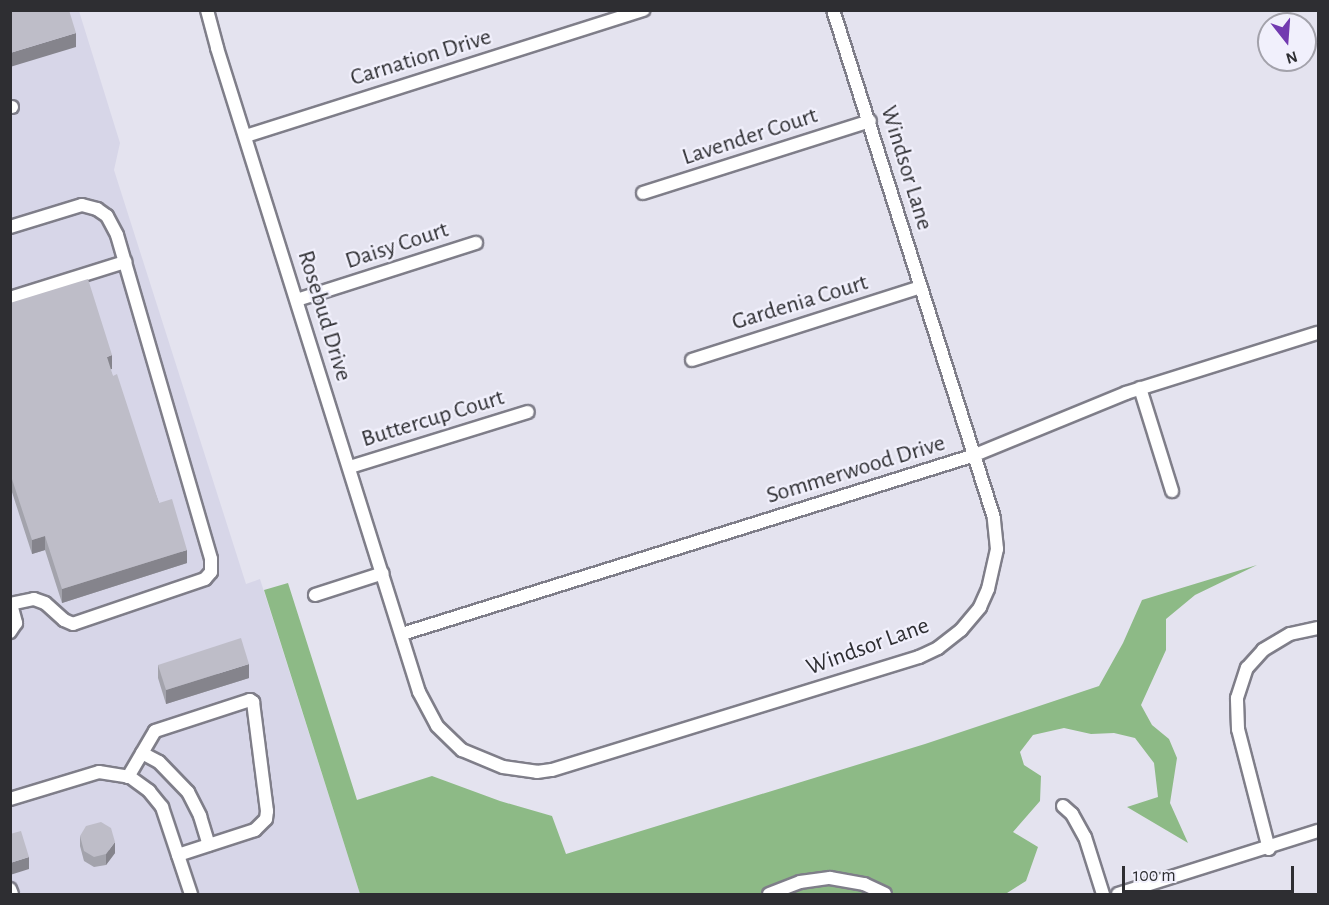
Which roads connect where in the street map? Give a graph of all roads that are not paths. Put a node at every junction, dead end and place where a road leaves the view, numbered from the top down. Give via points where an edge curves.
1 (207, 10) edge
2 (644, 10) edge
3 (833, 10) edge
4 (870, 121) junction
5 (246, 136) junction
6 (643, 193) dead end
7 (10, 226) edge
8 (476, 243) dead end
9 (125, 262) junction
10 (921, 287) junction
11 (10, 298) edge
12 (297, 300) junction
13 (1318, 333) edge
14 (692, 360) dead end
15 (1140, 388) junction
16 (528, 412) dead end
17 (975, 455) junction
18 (350, 466) junction
19 (1172, 491) dead end
20 (383, 573) junction
21 (315, 595) dead end
22 (10, 604) edge
23 (1318, 628) edge
24 (10, 632) edge
25 (402, 634) junction
26 (142, 753) junction
27 (128, 777) junction
28 (10, 799) edge
29 (1063, 806) dead end
30 (1318, 831) edge
31 (209, 845) junction
32 (1269, 849) junction
33 (178, 855) junction
34 (10, 889) edge
35 (12, 894) edge
36 (191, 894) edge
37 (769, 894) edge
38 (885, 894) edge
39 (1103, 894) edge
40 (1118, 894) edge

1 - 5 street, Rosebud Drive
2 - 5 street, Carnation Drive
3 - 4 street, Windsor Lane
4 - 6 street, Lavender Court
4 - 10 street, Windsor Lane
5 - 12 street, Rosebud Drive
7 - 9 street via 82,205 97,209 107,216
8 - 12 street, Daisy Court
9 - 11 street
9 - 22 street via 211,559 211,572 206,579 189,586 73,624 34,599
10 - 14 street, Gardenia Court
10 - 17 street, Windsor Lane
12 - 18 street, Rosebud Drive
13 - 15 street, Sommerwood Drive
15 - 17 street, Sommerwood Drive
15 - 19 street
16 - 18 street, Buttercup Court
17 - 25 street, Sommerwood Drive
17 - 25 street, Windsor Lane via 996,532 997,549 988,590 961,630 919,657 537,772 502,767 478,758 449,739 423,701
18 - 20 street, Rosebud Drive
20 - 21 street
20 - 25 street, Rosebud Drive
22 - 24 street via 16,623
23 - 32 street via 1290,634 1263,650 1247,668 1238,691 1238,729
26 - 27 street
26 - 31 street via 159,762 189,792
26 - 31 street via 154,731 253,702 266,819 255,830
27 - 28 street via 99,772
27 - 33 street via 149,791 162,807
29 - 39 street via 1085,837
30 - 32 street
31 - 33 street
32 - 40 street
33 - 36 street
34 - 35 street
37 - 38 street via 800,882 831,878 864,884

